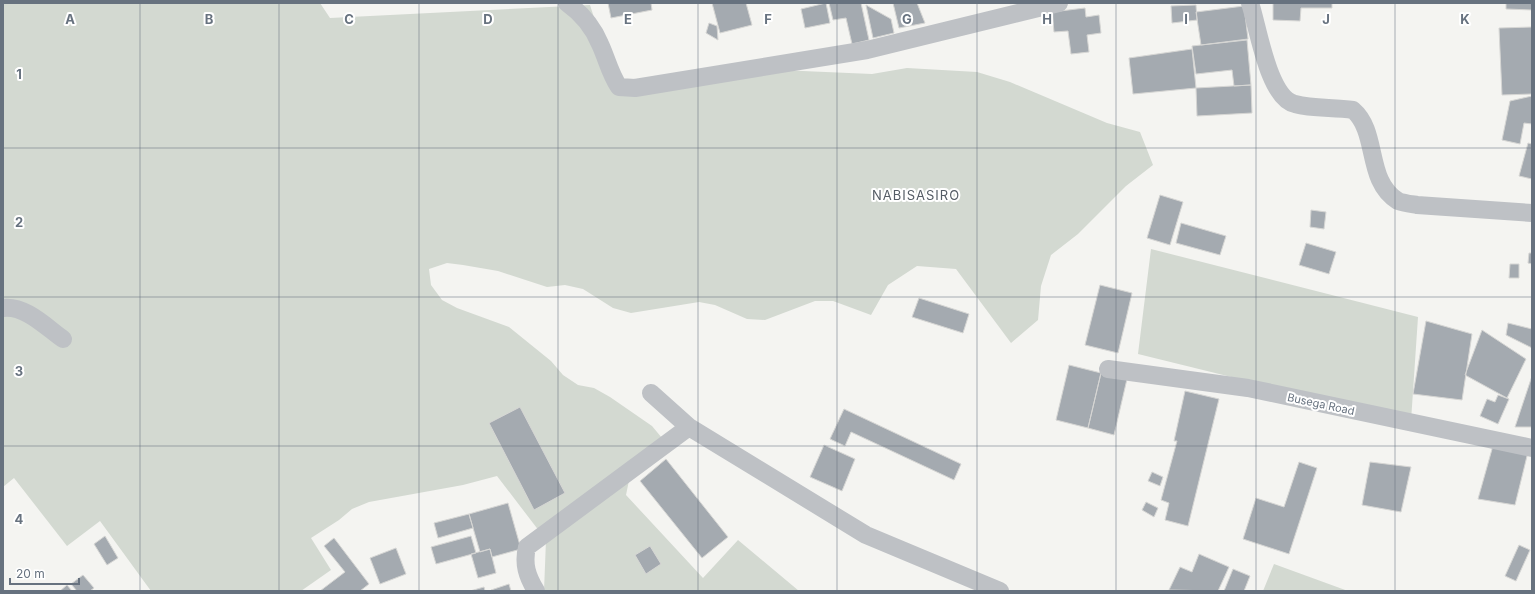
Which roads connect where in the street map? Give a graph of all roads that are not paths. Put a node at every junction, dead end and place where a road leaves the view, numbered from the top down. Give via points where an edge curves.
1 (567, 3) edge
2 (1059, 3) edge
3 (1250, 3) edge
4 (1532, 213) edge
5 (3, 308) edge
6 (63, 339) dead end
7 (1108, 369) dead end
8 (651, 393) dead end
9 (689, 427) junction
10 (1532, 448) edge
11 (536, 591) edge
12 (1000, 591) edge

1 - 2 street via 581,13 600,43 612,76 619,87 635,88 867,50
3 - 4 street via 1271,77 1280,93 1294,104 1353,110 1359,115 1368,137 1379,179 1389,194 1400,202
5 - 6 street via 11,306 27,312
7 - 10 street, Busega Road via 1248,388
8 - 9 street
9 - 11 street via 527,547 525,569
9 - 12 street via 866,535

